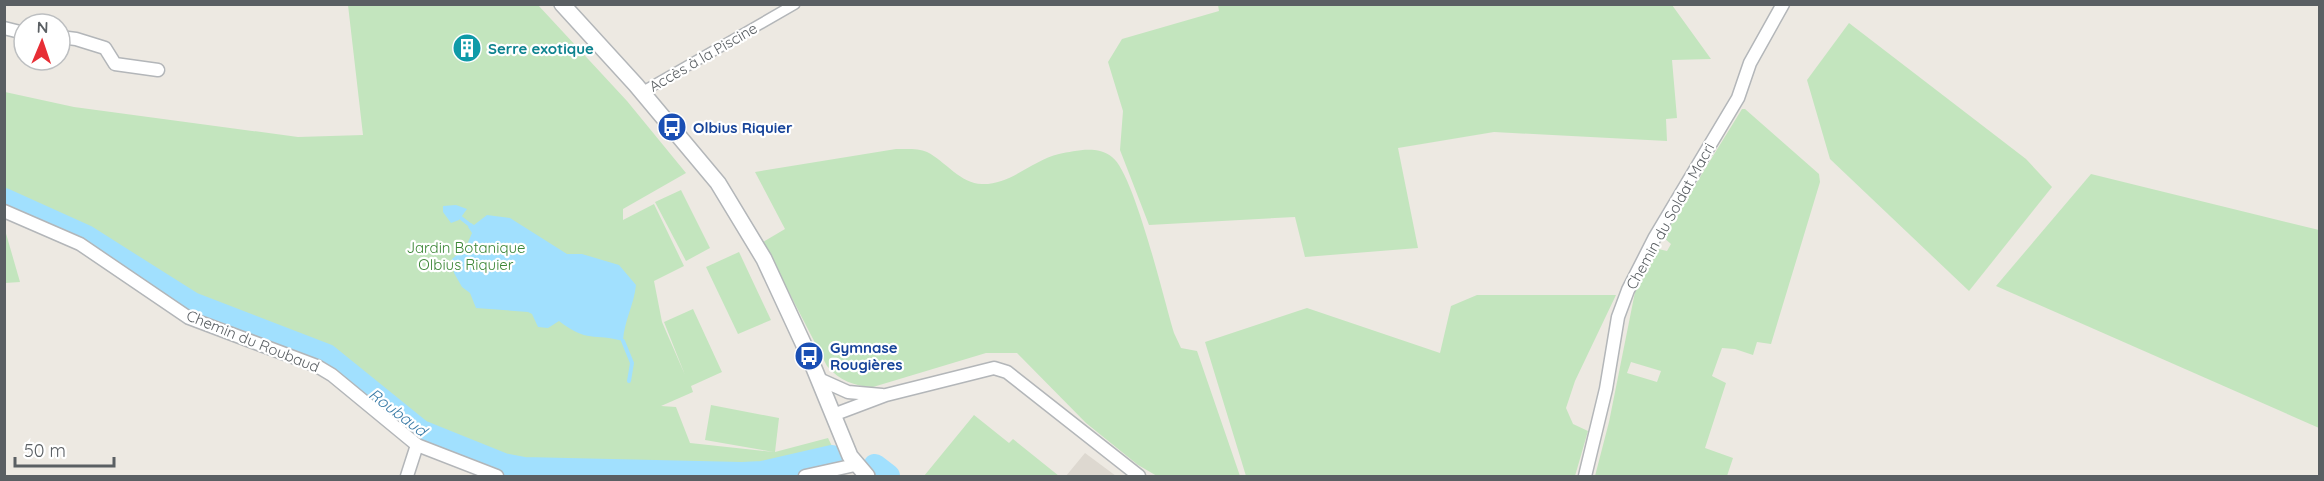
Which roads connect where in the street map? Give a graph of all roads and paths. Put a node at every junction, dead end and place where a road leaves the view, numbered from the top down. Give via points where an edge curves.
1 (562, 4) edge
2 (795, 4) edge
3 (1783, 4) edge
4 (72, 38) edge
5 (158, 70) dead end
6 (642, 92) junction
7 (4, 212) edge
8 (819, 379) junction
9 (848, 392) junction
10 (886, 395) junction
11 (831, 410) junction
12 (417, 445) junction
13 (855, 465) junction
14 (407, 477) edge
15 (496, 477) edge
16 (805, 477) edge
17 (867, 477) edge
18 (1139, 477) edge
19 (1585, 477) edge

1 - 6 street
2 - 6 street, Accès à la Piscine
3 - 19 street, Chemin du Soldat Macri via 1750,63 1738,98 1628,290 1618,317
4 - 5 street via 105,48 115,64
6 - 8 street via 701,161 741,219 764,259
7 - 12 street, Chemin du Roubaud via 80,244 189,318 317,366
8 - 9 street
8 - 11 street
9 - 10 street
9 - 11 street
10 - 11 street
10 - 18 street via 985,369 1007,372
11 - 13 street
12 - 14 street
12 - 15 street, Chemin du Roubaud
13 - 16 street
13 - 17 street

